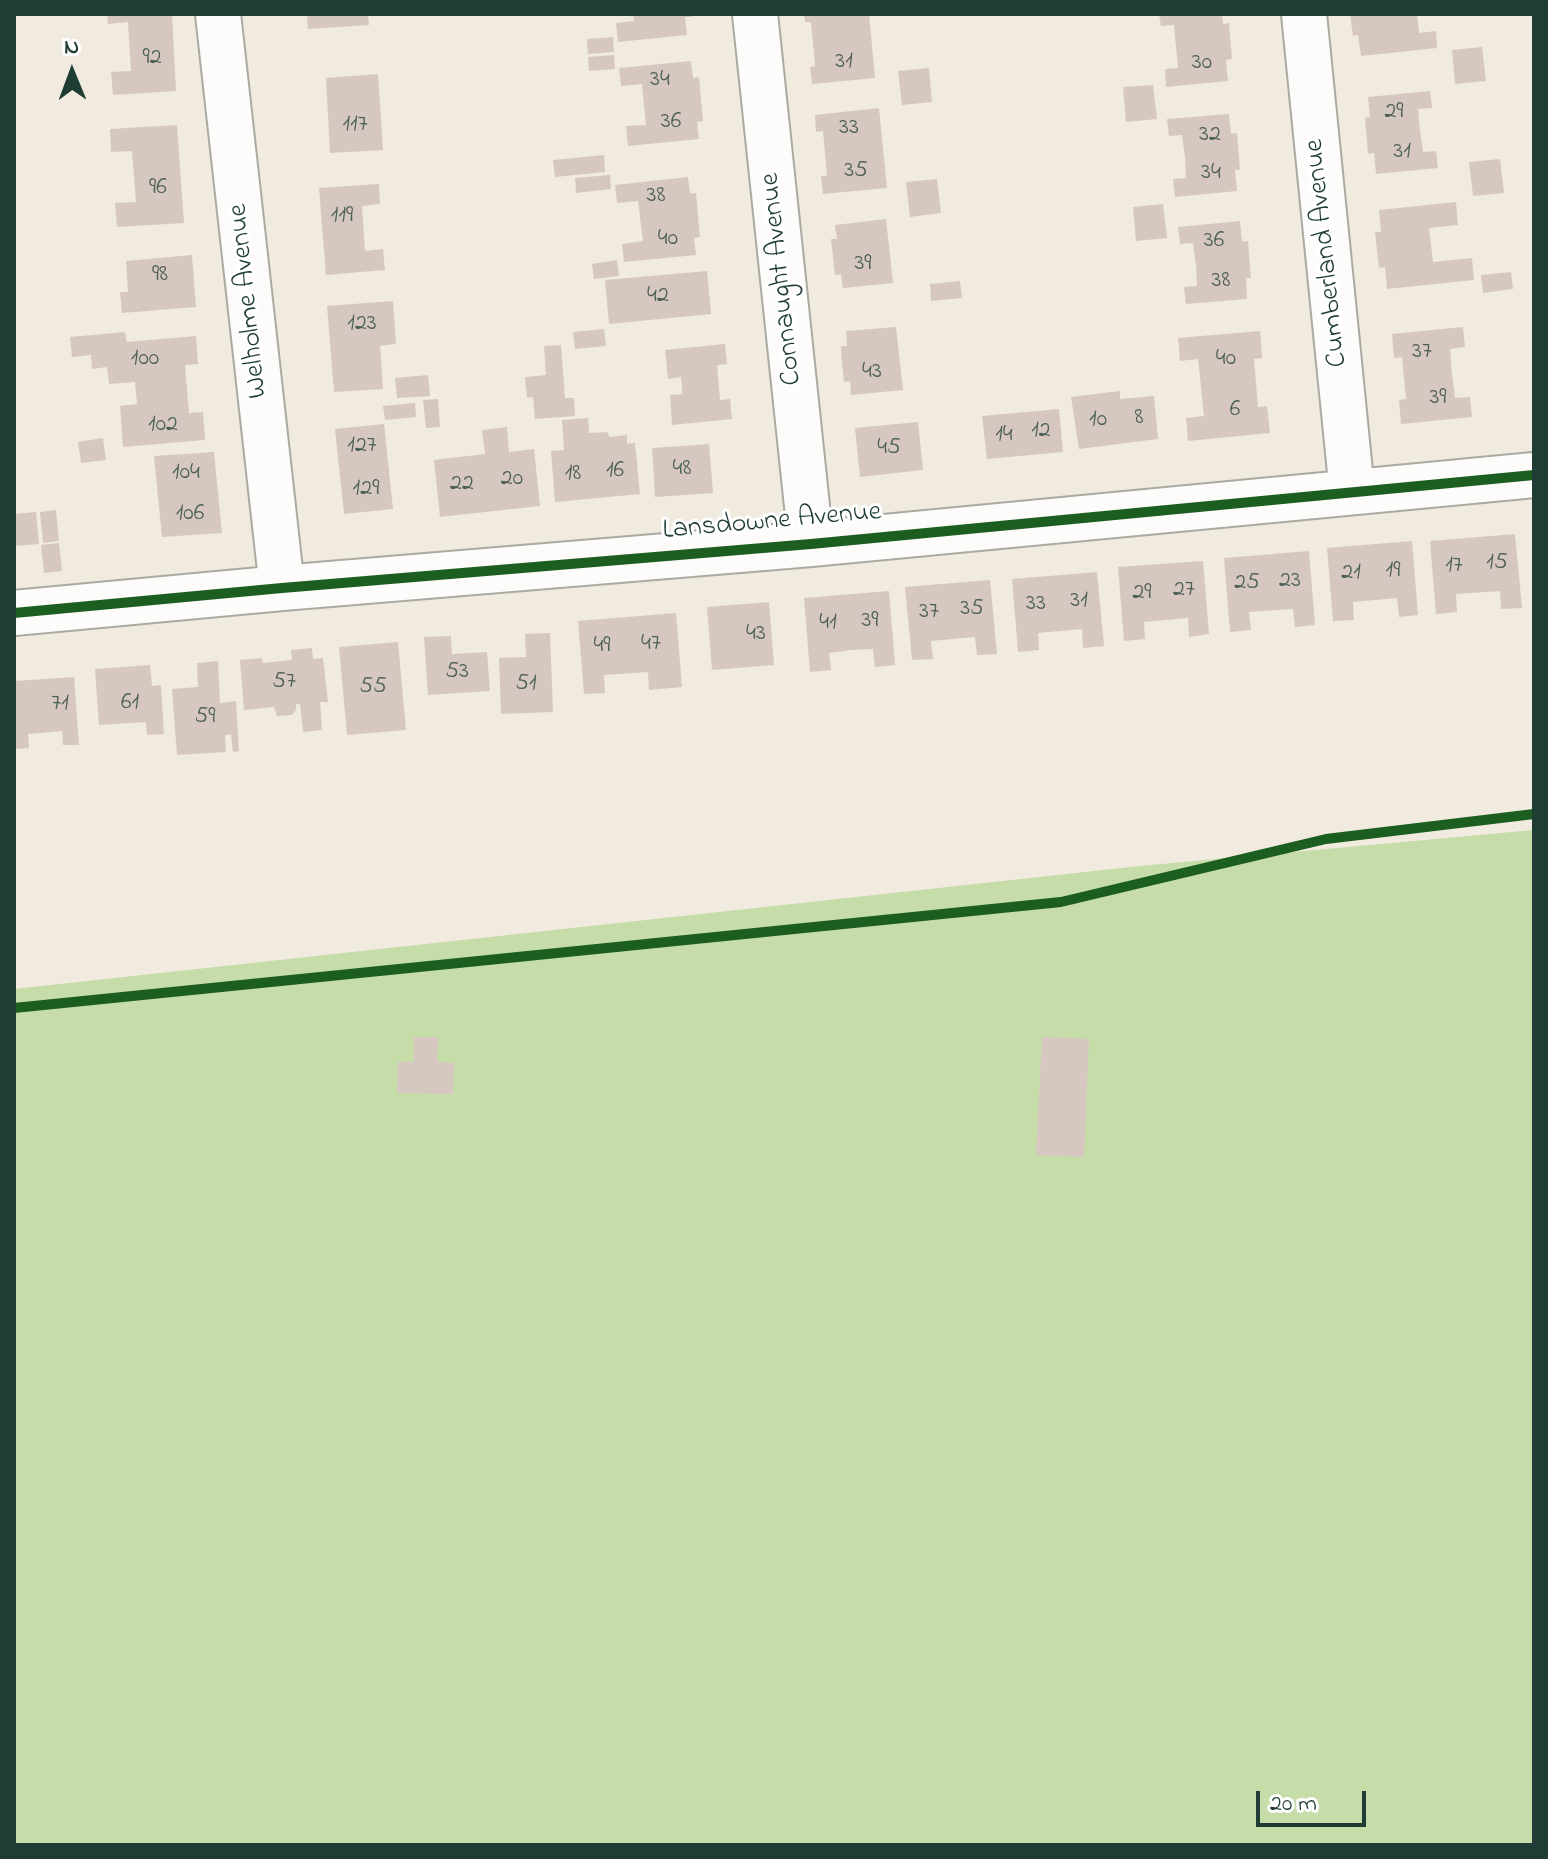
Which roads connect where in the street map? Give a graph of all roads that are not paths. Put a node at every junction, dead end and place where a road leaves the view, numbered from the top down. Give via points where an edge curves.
1 (218, 14) edge
2 (755, 14) edge
3 (1304, 14) edge
4 (1534, 475) edge
5 (1352, 492) junction
6 (811, 544) junction
7 (282, 588) junction
8 (14, 613) edge

1 - 7 street, Welholme Avenue
2 - 6 street, Connaught Avenue
3 - 5 street, Cumberland Avenue
4 - 5 street, Lansdowne Avenue
5 - 6 street, Lansdowne Avenue
6 - 7 street, Lansdowne Avenue
7 - 8 street, Lansdowne Avenue

